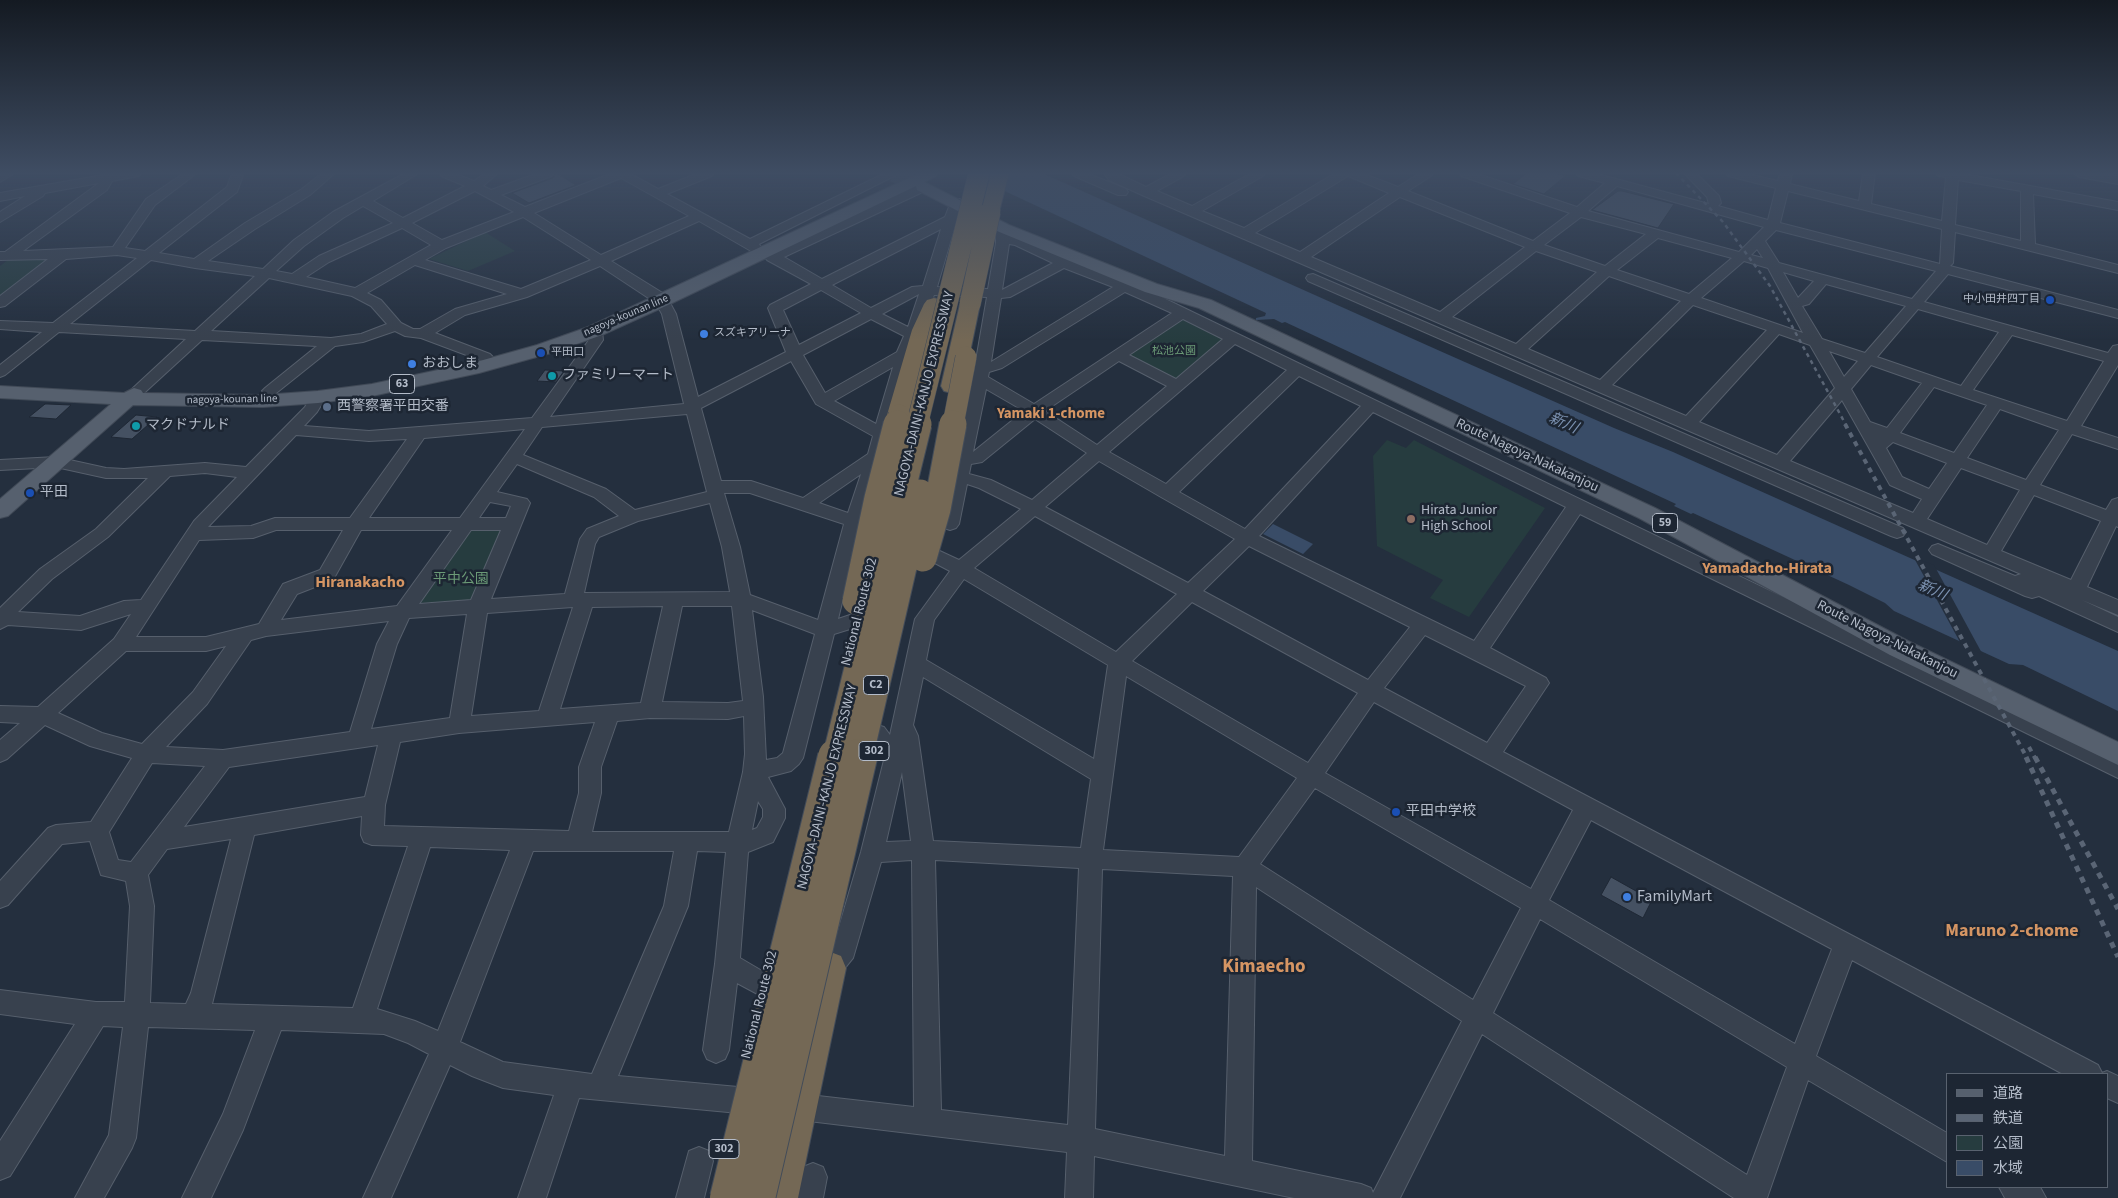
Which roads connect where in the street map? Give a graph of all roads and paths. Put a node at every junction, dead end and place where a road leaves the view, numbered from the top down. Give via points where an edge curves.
1 (44, 229) edge
2 (132, 229) edge
3 (183, 229) edge
4 (246, 229) edge
5 (320, 229) edge
6 (392, 229) edge
7 (412, 229) edge
8 (481, 229) edge
9 (551, 229) edge
10 (670, 229) edge
11 (721, 229) edge
12 (797, 229) edge
13 (808, 229) edge
14 (931, 229) edge
15 (952, 229) edge
16 (959, 229) edge
17 (959, 229) edge
18 (980, 229) edge
19 (990, 229) edge
20 (990, 229) edge
21 (1009, 229) edge
22 (1020, 229) edge
23 (1206, 229) edge
24 (1232, 229) edge
25 (1252, 229) edge
26 (1343, 229) edge
27 (1490, 229) edge
28 (1556, 229) edge
29 (1641, 229) edge
30 (1768, 229) edge
31 (1801, 229) edge
32 (1949, 229) edge
33 (1960, 229) edge
34 (2028, 229) edge
35 (1656, 233) junction
36 (1244, 234) junction
37 (1024, 240) junction
38 (1758, 241) junction
39 (441, 245) junction
40 (1533, 246) junction
41 (2028, 246) junction
42 (761, 250) junction
43 (117, 251) junction
44 (62, 255) junction
45 (1741, 256) junction
46 (147, 257) junction
47 (3, 258) edge
48 (1300, 258) junction
49 (600, 259) junction
50 (415, 261) junction
51 (1063, 263) junction
52 (195, 264) junction
53 (1774, 265) junction
54 (1946, 266) junction
55 (2118, 268) edge
56 (1607, 271) junction
57 (264, 274) junction
58 (294, 278) junction
59 (1823, 279) junction
60 (821, 284) junction
61 (1123, 287) junction
62 (357, 293) junction
63 (522, 294) junction
64 (659, 298) junction
65 (1690, 299) junction
66 (958, 300) junction
67 (0, 303) edge
68 (1794, 303) junction
69 (1206, 304) junction
70 (1914, 304) junction
71 (2118, 308) edge
72 (870, 313) junction
73 (1182, 313) junction
74 (2118, 314) edge
75 (1441, 318) junction
76 (0, 325) edge
77 (396, 326) junction
78 (56, 328) junction
79 (1776, 329) junction
80 (2008, 330) junction
81 (595, 331) junction
82 (423, 334) junction
83 (198, 335) junction
84 (914, 336) junction
85 (1233, 338) junction
86 (331, 342) junction
87 (1816, 342) junction
88 (1521, 351) junction
89 (795, 354) junction
90 (904, 355) junction
91 (1118, 355) junction
92 (2116, 356) edge
93 (485, 357) junction
94 (1868, 360) junction
95 (977, 368) junction
96 (1296, 370) junction
97 (0, 372) edge
98 (1931, 381) junction
99 (0, 384) edge
100 (1178, 386) junction
101 (1601, 387) junction
102 (270, 391) junction
103 (1843, 391) junction
104 (0, 392) edge
105 (1964, 392) junction
106 (133, 395) junction
107 (318, 398) junction
108 (822, 401) junction
109 (1996, 403) junction
110 (1370, 405) junction
111 (1606, 406) junction
112 (693, 407) junction
113 (1034, 411) junction
114 (536, 424) junction
115 (1688, 424) junction
116 (1863, 424) junction
117 (2069, 427) junction
118 (292, 430) junction
119 (1663, 430) junction
120 (419, 433) junction
121 (882, 434) junction
122 (1891, 435) junction
123 (1875, 444) junction
124 (2118, 444) edge
125 (1098, 452) junction
126 (511, 458) junction
127 (1958, 460) junction
128 (56, 462) junction
129 (873, 462) junction
130 (1780, 462) junction
131 (0, 465) edge
132 (962, 469) junction
133 (166, 470) junction
134 (248, 473) junction
135 (2030, 487) junction
136 (716, 491) junction
137 (1167, 493) junction
138 (485, 495) junction
139 (1932, 497) junction
140 (888, 499) junction
141 (806, 504) junction
142 (1576, 506) junction
143 (1034, 508) junction
144 (0, 511) edge
145 (2116, 514) edge
146 (632, 517) junction
147 (1916, 522) junction
148 (356, 523) junction
149 (465, 523) junction
150 (512, 524) junction
151 (867, 524) junction
152 (950, 524) dead end
153 (1896, 532) dead end
154 (194, 534) junction
155 (1247, 538) junction
156 (916, 546) junction
157 (1938, 550) dead end
158 (1990, 554) junction
159 (961, 569) junction
160 (2076, 590) junction
161 (1189, 593) junction
162 (674, 599) junction
163 (741, 599) junction
164 (579, 600) junction
165 (146, 606) junction
166 (478, 607) junction
167 (2118, 608) edge
168 (403, 612) junction
169 (859, 619) junction
170 (1, 620) edge
171 (1422, 626) junction
172 (2118, 627) edge
173 (266, 629) junction
174 (825, 630) junction
175 (245, 634) junction
176 (121, 644) junction
177 (1478, 651) junction
178 (1118, 662) junction
179 (915, 663) junction
180 (1371, 691) junction
181 (752, 708) junction
182 (650, 710) junction
183 (609, 713) junction
184 (0, 714) edge
185 (42, 715) junction
186 (547, 718) junction
187 (459, 725) junction
188 (890, 729) junction
189 (391, 734) junction
190 (358, 739) junction
191 (0, 753) edge
192 (146, 754) junction
193 (2118, 754) edge
194 (1490, 755) junction
195 (223, 759) junction
196 (2118, 769) edge
197 (754, 772) junction
198 (1103, 775) junction
199 (1312, 775) junction
200 (827, 793) junction
201 (374, 805) junction
202 (1587, 806) junction
203 (245, 827) junction
204 (98, 831) junction
205 (422, 837) junction
206 (160, 841) junction
207 (525, 841) junction
208 (578, 841) junction
209 (687, 842) junction
210 (738, 842) junction
211 (922, 850) junction
212 (872, 852) junction
213 (837, 855) junction
214 (1091, 858) junction
215 (1245, 866) junction
216 (136, 873) junction
217 (0, 898) edge
218 (1535, 904) junction
219 (1846, 944) junction
220 (727, 964) junction
221 (827, 971) junction
222 (765, 986) junction
223 (0, 1002) edge
224 (96, 1014) junction
225 (137, 1015) junction
226 (192, 1016) junction
227 (1478, 1016) junction
228 (274, 1018) junction
229 (361, 1020) junction
230 (445, 1047) junction
231 (716, 1050) dead end
232 (1801, 1062) junction
233 (2088, 1073) edge
234 (571, 1084) junction
235 (600, 1087) junction
236 (736, 1100) junction
237 (798, 1106) junction
238 (928, 1122) junction
239 (1082, 1140) junction
240 (1946, 1147) edge
241 (699, 1161) dead end
242 (0, 1166) edge
243 (1238, 1172) junction
244 (2015, 1188) edge
245 (1754, 1196) edge
246 (89, 1198) edge
247 (196, 1198) edge
248 (377, 1198) edge
249 (532, 1198) edge
250 (690, 1198) edge
251 (711, 1198) edge
252 (728, 1198) edge
253 (757, 1198) edge
254 (777, 1198) edge
255 (1079, 1198) edge
256 (1362, 1198) edge
257 (1385, 1198) edge
258 (2032, 1198) edge

1 - 47 street
2 - 43 street
3 - 46 street
4 - 52 street
5 - 57 street
6 - 58 street via 324,259
7 - 39 street
8 - 39 street
9 - 49 street
10 - 49 street
11 - 42 street
12 - 42 street
13 - 42 main road, nagoya-kounan line / 63
14 - 60 street
15 - 66 street
16 - 66 highway via 949,272
17 - 200 highway, NAGOYA-DAINI-KANJO EXPRESSWAY / C2, bridge
18 - 213 highway, NAGOYA-DAINI-KANJO EXPRESSWAY / C2, bridge
19 - 66 highway, National Route 302 / 302, bridge
20 - 66 street
21 - 37 main road, Route Nagoya-Nakakanjou / 59
22 - 69 main road
23 - 111 street
24 - 36 street
25 - 36 street
26 - 48 street
27 - 40 street
28 - 40 street
29 - 35 street
30 - 38 street
31 - 54 street
32 - 54 street
33 - 41 street
34 - 41 street
35 - 45 street
35 - 56 street
36 - 48 street
37 - 51 street
37 - 69 main road, Route Nagoya-Nakakanjou / 59 via 1112,274
38 - 45 street
38 - 53 street
39 - 50 street
40 - 56 street
40 - 75 street
41 - 55 street
42 - 60 street
42 - 64 main road, nagoya-kounan line / 63
43 - 44 street
43 - 46 street
44 - 47 street
44 - 67 street
45 - 53 street
45 - 65 street
46 - 52 street
46 - 78 street
48 - 75 street
49 - 63 street
49 - 64 street
50 - 62 street
50 - 63 street
51 - 61 street
51 - 66 street via 1005,294
52 - 57 street
53 - 59 street
53 - 68 street
54 - 70 street
54 - 71 street
54 - 74 street
56 - 65 street
56 - 88 street
57 - 58 street
57 - 83 street
58 - 62 street
59 - 68 street via 1804,301
59 - 70 street
60 - 72 street
60 - 89 street via 775,308
61 - 73 street
61 - 95 street via 1002,362 991,361
62 - 77 street via 376,303
63 - 82 street via 460,312
64 - 81 main road, nagoya-kounan line / 63
64 - 93 main road, nagoya-kounan line / 63 via 593,324
64 - 112 street via 669,314
65 - 79 street
65 - 101 street
66 - 72 street via 917,290
66 - 84 street
66 - 95 highway
66 - 140 highway, National Route 302 / 302
66 - 156 highway, National Route 302 / 302
66 - 200 highway, bridge via 923,330 899,415 859,583
68 - 87 street
69 - 193 main road, Route Nagoya-Nakakanjou / 59 via 1647,513 1899,648
70 - 80 street
70 - 94 street
72 - 84 street
72 - 89 street
73 - 85 street
73 - 91 street
75 - 88 street
76 - 78 street
77 - 82 street via 410,333
77 - 86 street via 363,338
78 - 83 street
78 - 97 street
79 - 87 street
79 - 115 street
80 - 92 street
80 - 105 street
81 - 107 main road, nagoya-kounan line / 63 via 478,368
81 - 114 street via 596,340
82 - 93 street
83 - 86 street
83 - 106 street
84 - 90 street
85 - 96 street
85 - 100 street
86 - 102 street
87 - 94 street
87 - 103 street
88 - 101 street
88 - 111 street via 1519,356 1605,400
89 - 108 street
89 - 112 street
90 - 108 street
90 - 121 street
91 - 100 street
91 - 113 street
92 - 117 street via 2075,423
93 - 102 main road, nagoya-kounan line / 63 via 376,380
94 - 98 street
94 - 103 street
95 - 113 street
95 - 132 street
95 - 213 highway, bridge
96 - 110 street
96 - 137 street
98 - 105 street
98 - 122 street
99 - 106 main road, nagoya-kounan line / 63
100 - 125 street
101 - 115 street
102 - 106 main road, nagoya-kounan line / 63
103 - 116 street
103 - 130 street
104 - 106 main road, nagoya-kounan line / 63
105 - 109 street
106 - 107 main road, nagoya-kounan line / 63 via 230,402
106 - 128 main road
107 - 118 street
108 - 121 street
109 - 117 street
109 - 127 street
110 - 142 street
110 - 155 street
111 - 119 street
112 - 114 street
112 - 136 street
113 - 125 street
113 - 132 street
114 - 120 street
114 - 126 street
115 - 130 street
116 - 122 street
116 - 123 street
117 - 124 street
117 - 135 street
118 - 120 street via 369,436
118 - 134 street
119 - 153 street
119 - 172 street via 1790,478 2029,583
120 - 148 street
121 - 129 street
122 - 123 street via 1883,444
122 - 127 street
123 - 139 street via 1896,481
125 - 137 street
125 - 143 street
126 - 138 street
126 - 146 street via 524,460 600,493
127 - 135 street
127 - 139 street
128 - 131 street
128 - 133 street via 115,473
128 - 144 main road
129 - 140 street
129 - 141 street
129 - 151 street
130 - 147 street
132 - 143 street
132 - 152 street
133 - 134 street via 206,468
133 - 170 street via 102,533 46,574
134 - 154 street
135 - 145 street
135 - 158 street
136 - 141 street via 751,487
136 - 146 street
136 - 163 street
137 - 155 street
138 - 149 street
138 - 150 street via 521,503
139 - 147 street
140 - 151 highway, National Route 302 / 302
141 - 151 street
142 - 177 street
142 - 196 street
143 - 159 street
143 - 161 street
145 - 160 street
146 - 164 street via 593,533 586,543
147 - 158 street
148 - 149 street
148 - 154 street via 275,524 252,532
148 - 173 street via 327,575 290,589
149 - 150 street
149 - 168 street
150 - 166 street
151 - 156 street
151 - 169 highway, National Route 302 / 302
151 - 174 street
154 - 165 street
155 - 161 street
155 - 171 street
156 - 159 street
156 - 188 highway, National Route 302 / 302
157 - 172 street
158 - 160 street
159 - 178 street
159 - 179 street via 925,619
160 - 167 street
161 - 178 street
161 - 180 street
162 - 163 street
162 - 164 street
162 - 182 street
163 - 174 street
163 - 181 street
164 - 166 street
164 - 186 street
165 - 170 street via 124,608 81,623
165 - 176 street
166 - 168 street
166 - 187 street
168 - 173 street
168 - 190 street via 386,644
169 - 174 street
169 - 222 highway, National Route 302 / 302
171 - 177 street
171 - 180 street
173 - 175 street
174 - 197 street via 792,758 783,765
175 - 176 street via 206,644
175 - 192 street via 200,698
176 - 185 street
177 - 194 street via 1539,683
178 - 198 street
178 - 199 street
179 - 188 street
179 - 198 street
180 - 194 street
180 - 199 street
181 - 182 street via 728,711
181 - 197 street via 756,754
182 - 183 street
183 - 186 street
183 - 208 street via 590,767 590,793
184 - 185 street
185 - 191 street
185 - 192 street via 97,740
186 - 187 street
187 - 189 street
188 - 211 street via 908,736
188 - 212 street via 894,758
188 - 221 highway, National Route 302 / 302
189 - 190 street
189 - 201 street
190 - 195 street
192 - 195 street
192 - 204 street
194 - 202 street
195 - 206 street
197 - 210 street
197 - 210 street via 774,809 774,818 765,835 748,842
198 - 214 street
199 - 215 street
199 - 218 street
200 - 252 highway, NAGOYA-DAINI-KANJO EXPRESSWAY / C2, bridge
201 - 203 street
201 - 205 street via 372,835
202 - 218 street
202 - 219 street
203 - 206 street
203 - 226 street via 203,996
204 - 216 street via 109,868
204 - 217 street via 56,834
205 - 207 street
205 - 229 street
206 - 216 street
207 - 208 street
207 - 230 street
208 - 209 street
209 - 210 street
209 - 235 street via 676,906
210 - 220 street
211 - 212 street
211 - 214 street
211 - 238 street
212 - 221 street via 844,950
213 - 253 highway, NAGOYA-DAINI-KANJO EXPRESSWAY / C2, bridge
214 - 215 street
214 - 239 street
215 - 227 street
215 - 243 street
216 - 225 street via 142,906
218 - 227 street
218 - 232 street
219 - 232 street
219 - 233 street
220 - 222 street
220 - 231 street
221 - 237 highway, National Route 302 / 302
222 - 236 highway, National Route 302 / 302
223 - 224 street
224 - 225 street
224 - 242 street
225 - 226 street
225 - 246 street via 122,1138
226 - 228 street
227 - 245 street
227 - 257 street
228 - 229 street
228 - 247 street via 234,1121
229 - 230 street via 384,1022
230 - 234 street via 503,1075
230 - 248 street
232 - 240 street
232 - 245 street
234 - 235 street
234 - 249 street
235 - 236 street
236 - 237 street
236 - 251 highway, National Route 302 / 302
237 - 238 street
237 - 254 highway, National Route 302 / 302
238 - 239 street
239 - 243 street
239 - 255 street
241 - 250 street
243 - 256 street
244 - 258 street

